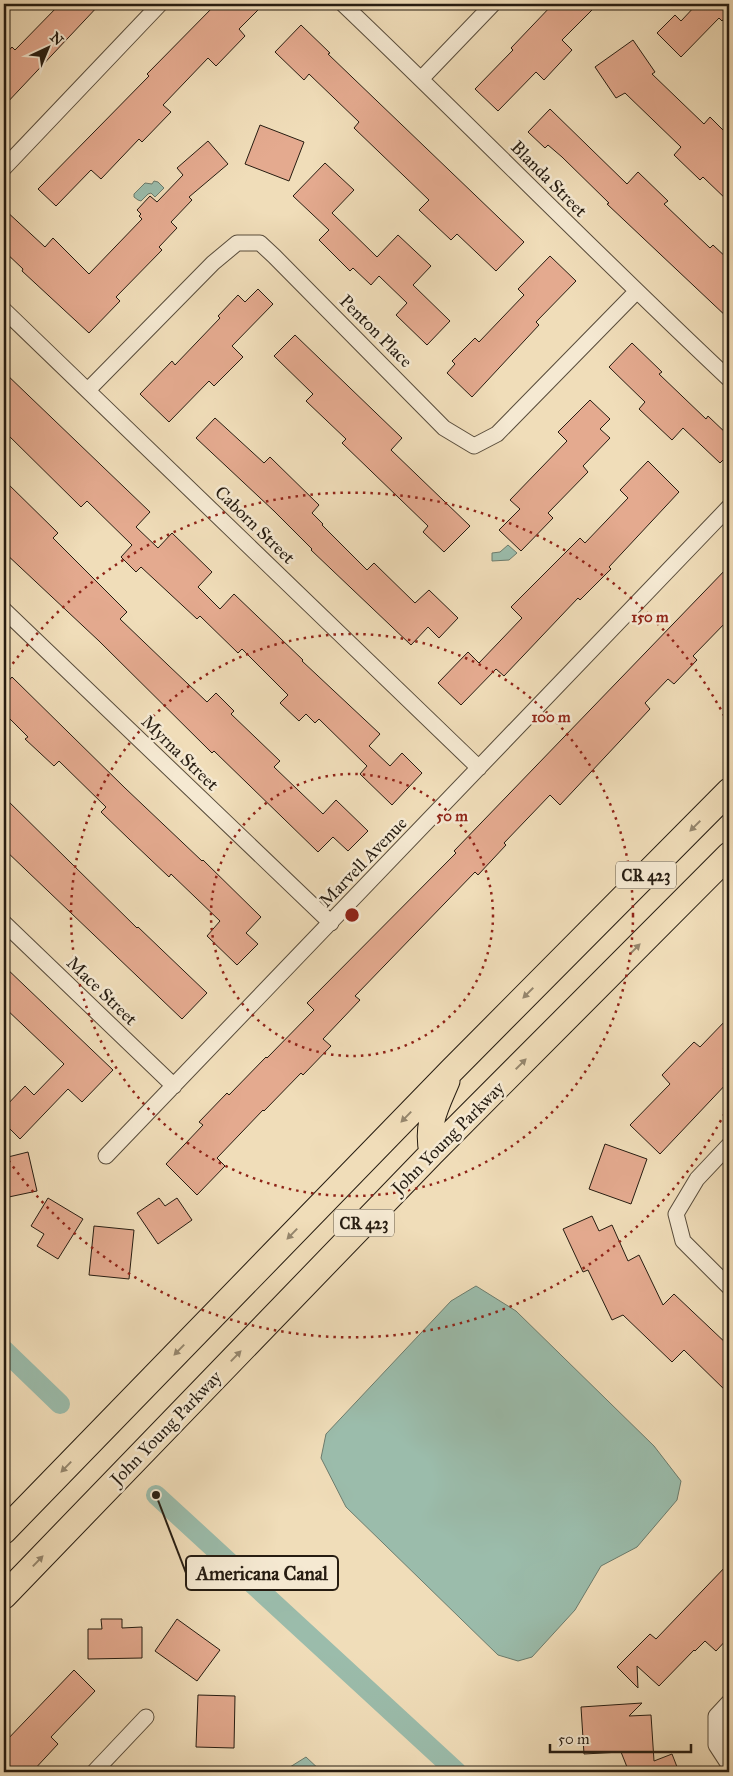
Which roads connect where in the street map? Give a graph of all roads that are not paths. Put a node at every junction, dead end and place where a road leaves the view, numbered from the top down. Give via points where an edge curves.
1 (160, 4) edge
2 (344, 4) edge
3 (493, 4) edge
4 (422, 78) junction
5 (4, 168) edge
6 (636, 292) junction
7 (4, 310) edge
8 (729, 379) edge
9 (88, 390) junction
10 (729, 507) edge
11 (4, 610) edge
12 (479, 768) junction
13 (729, 791) edge
14 (729, 855) edge
15 (4, 922) edge
16 (331, 923) junction
17 (452, 1070) junction
18 (174, 1086) junction
19 (729, 1145) edge
20 (432, 1153) junction
21 (106, 1156) dead end
22 (729, 1286) edge
23 (4, 1531) edge
24 (4, 1596) edge
25 (729, 1702) edge
26 (146, 1717) dead end
27 (729, 1765) edge
28 (94, 1772) edge

1 - 5 street
2 - 4 street, Blanda Street
3 - 4 street
4 - 6 street, Blanda Street
6 - 8 street, Blanda Street
6 - 9 street, Penton Place via 497,434 474,446 444,428 260,244 237,242
7 - 9 street, Caborn Street
9 - 12 street, Caborn Street
10 - 12 street, Marvell Avenue
11 - 16 street, Myrna Street
12 - 16 street, Marvell Avenue
13 -> 17 highway, CR 423
20 -> 14 highway, John Young Parkway / CR 423
15 - 18 street, Mace Street
16 - 18 street, Marvell Avenue
17 - 20 highway via 431,1121 429,1139
17 -> 23 highway, CR 423
18 - 21 street, Marvell Avenue
19 - 22 street via 697,1179 676,1214 683,1241
24 -> 20 highway, John Young Parkway / CR 423
25 - 27 street via 716,1716 716,1745
26 - 28 street

